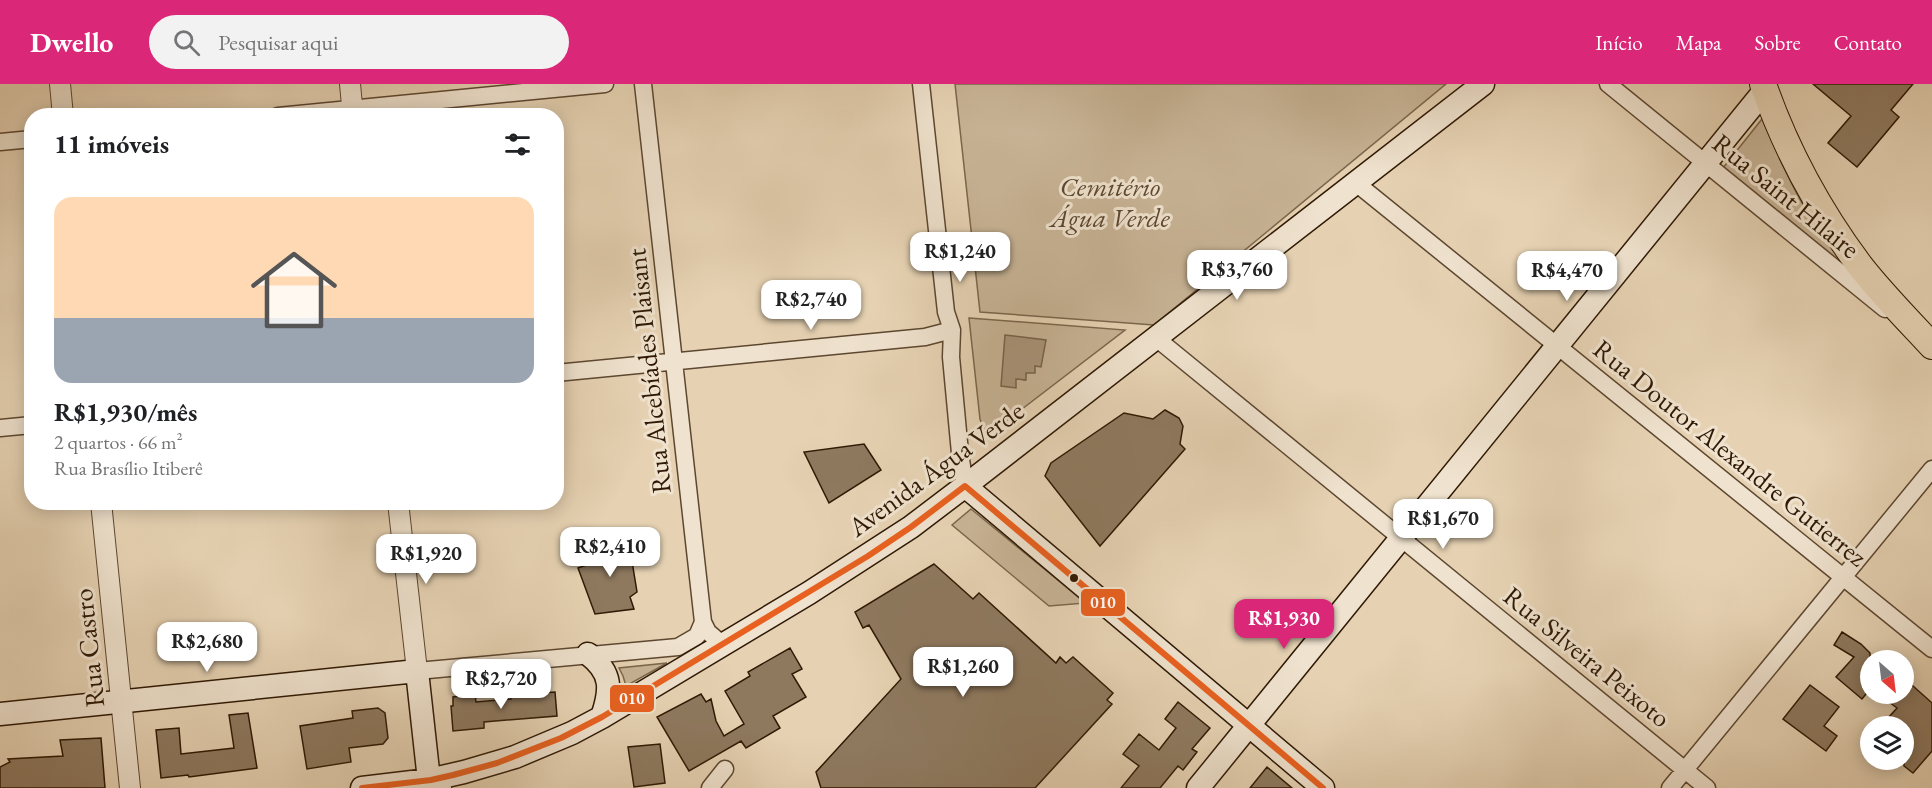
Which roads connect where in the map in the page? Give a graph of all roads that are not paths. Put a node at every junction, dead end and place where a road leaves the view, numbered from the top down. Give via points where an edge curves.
1 (60, 84) edge
2 (350, 84) edge
3 (605, 84) edge
4 (643, 84) edge
5 (921, 84) edge
6 (1483, 84) edge
7 (1608, 84) edge
8 (1766, 86) edge
9 (62, 108) edge
10 (353, 108) edge
11 (389, 108) edge
12 (24, 140) edge
13 (0, 142) edge
14 (1706, 164) junction
15 (1356, 183) junction
16 (952, 330) junction
17 (1156, 338) junction
18 (1557, 346) junction
19 (1932, 347) edge
20 (674, 362) junction
21 (564, 372) edge
22 (24, 426) edge
23 (0, 428) edge
24 (1932, 469) edge
25 (965, 486) junction
26 (102, 510) edge
27 (399, 510) edge
28 (1401, 538) junction
29 (1843, 577) junction
30 (703, 622) junction
31 (723, 645) junction
32 (1932, 649) edge
33 (588, 654) junction
34 (417, 671) junction
35 (121, 702) junction
36 (0, 714) edge
37 (602, 717) junction
38 (1249, 726) junction
39 (725, 769) dead end
40 (1685, 770) junction
41 (435, 784) edge
42 (130, 788) edge
43 (362, 788) edge
44 (710, 788) edge
45 (1198, 788) edge
46 (1323, 788) edge
47 (1670, 788) edge
48 (1707, 788) edge

1 - 9 street
2 - 10 street
3 - 11 street
4 - 20 street, Rua Alcebíades Plaisant
5 - 16 street via 946,312
6 - 15 main road, Avenida Água Verde
7 - 14 street, Rua Saint Hilaire
8 - 14 main road
8 - 19 main road via 1794,159 1836,232
12 - 13 street
14 - 18 main road
14 - 19 street, Rua Saint Hilaire
15 - 17 main road, Avenida Água Verde
15 - 18 street, Rua Doutor Alexandre Gutierrez
16 - 20 street via 926,337
16 - 25 street via 951,357
17 - 25 main road, Avenida Água Verde
17 - 28 street, Rua Silveira Peixoto
18 - 28 main road
18 - 29 street, Rua Doutor Alexandre Gutierrez
20 - 21 street
20 - 30 street, Rua Alcebíades Plaisant
22 - 23 street
24 - 29 street
25 - 31 main road, Avenida Água Verde via 875,551
25 - 38 main road
26 - 35 street, Rua Castro
27 - 34 street
28 - 38 main road
28 - 40 street, Rua Silveira Peixoto
29 - 32 street, Rua Doutor Alexandre Gutierrez
29 - 40 street
30 - 31 street
30 - 33 street via 697,636 678,647
31 - 37 main road, Avenida Água Verde
33 - 34 street
33 - 37 main road via 607,677 608,698
34 - 35 main road
34 - 41 main road
35 - 36 main road
35 - 42 street, Rua Castro
37 - 41 main road, Avenida Água Verde via 515,757
38 - 45 main road
38 - 46 main road
39 - 44 street
40 - 47 street
40 - 48 street, Rua Silveira Peixoto
41 - 43 main road, Avenida Água Verde

